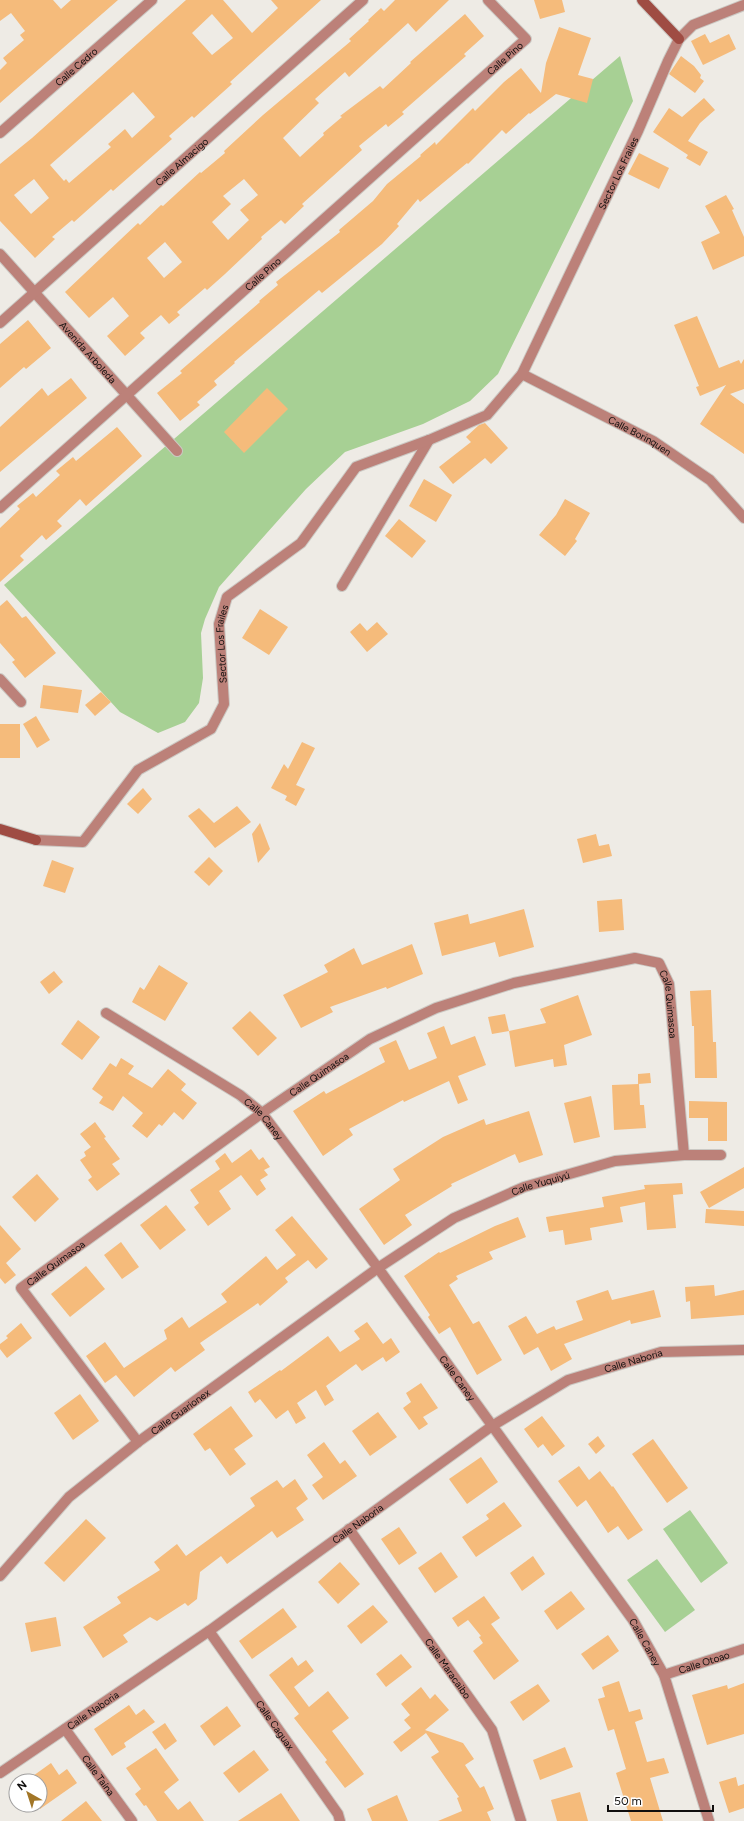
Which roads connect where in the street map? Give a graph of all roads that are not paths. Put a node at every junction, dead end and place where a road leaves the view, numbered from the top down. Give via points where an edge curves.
1 (152, 0) edge
2 (363, 0) edge
3 (488, 0) edge
4 (642, 0) edge
5 (744, 5) edge
6 (679, 39) junction
7 (0, 133) edge
8 (0, 254) edge
9 (36, 292) junction
10 (0, 323) edge
11 (522, 374) junction
12 (127, 395) junction
13 (429, 440) junction
14 (177, 451) dead end
15 (0, 508) edge
16 (744, 518) edge
17 (342, 586) dead end
18 (0, 679) edge
19 (20, 702) dead end
20 (0, 829) edge
21 (106, 1013) dead end
22 (262, 1113) junction
23 (684, 1155) junction
24 (721, 1155) dead end
25 (378, 1268) junction
26 (744, 1350) edge
27 (492, 1426) junction
28 (138, 1442) junction
29 (350, 1529) junction
30 (0, 1576) edge
31 (209, 1630) junction
32 (744, 1649) edge
33 (664, 1675) junction
34 (65, 1729) junction
35 (0, 1773) edge
36 (132, 1821) edge
37 (340, 1821) edge
38 (520, 1821) edge
39 (709, 1821) edge

1 - 7 street, Calle Cedro
2 - 9 street, Calle Almacigo
3 - 12 street, Calle Pino via 526,39
4 - 6 street
5 - 6 street, Sector Los Frailes via 693,25
6 - 11 street, Sector Los Frailes
8 - 9 street, Avenida Arboleda
9 - 10 street, Calle Almacigo
9 - 12 street, Avenida Arboleda
11 - 13 street, Sector Los Frailes via 487,415
11 - 16 street, Calle Borinquen via 653,441 710,480
12 - 14 street, Avenida Arboleda
12 - 15 street, Calle Pino
13 - 17 street
13 - 20 street, Sector Los Frailes via 356,467 301,543 227,597 219,624 224,704 211,729 138,770 83,842 36,840
18 - 19 street
21 - 22 street, Calle Caney via 240,1094
22 - 23 street, Calle Quimasoa via 370,1039 436,1008 514,983 635,958 659,963 669,984
22 - 25 street, Calle Caney
22 - 28 street, Calle Quimasoa via 21,1288
23 - 24 street, Calle Yuquiyú
23 - 25 street, Calle Yuquiyú via 616,1162 524,1187 454,1218
25 - 27 street, Calle Caney
25 - 28 street, Calle Guarionex
26 - 27 street, Calle Naboria via 661,1352 568,1380
27 - 29 street, Calle Naboria
27 - 33 street, Calle Caney via 633,1620
28 - 30 street, Calle Guarionex via 68,1496
29 - 31 street, Calle Naboria
29 - 38 street, Calle Maracaibo via 492,1730
31 - 34 street, Calle Naboria
31 - 37 street, Calle Caguax via 338,1814
32 - 33 street, Calle Otoao
33 - 39 street, Calle Caney
34 - 35 street, Calle Naboria
34 - 36 street, Calle Taína

